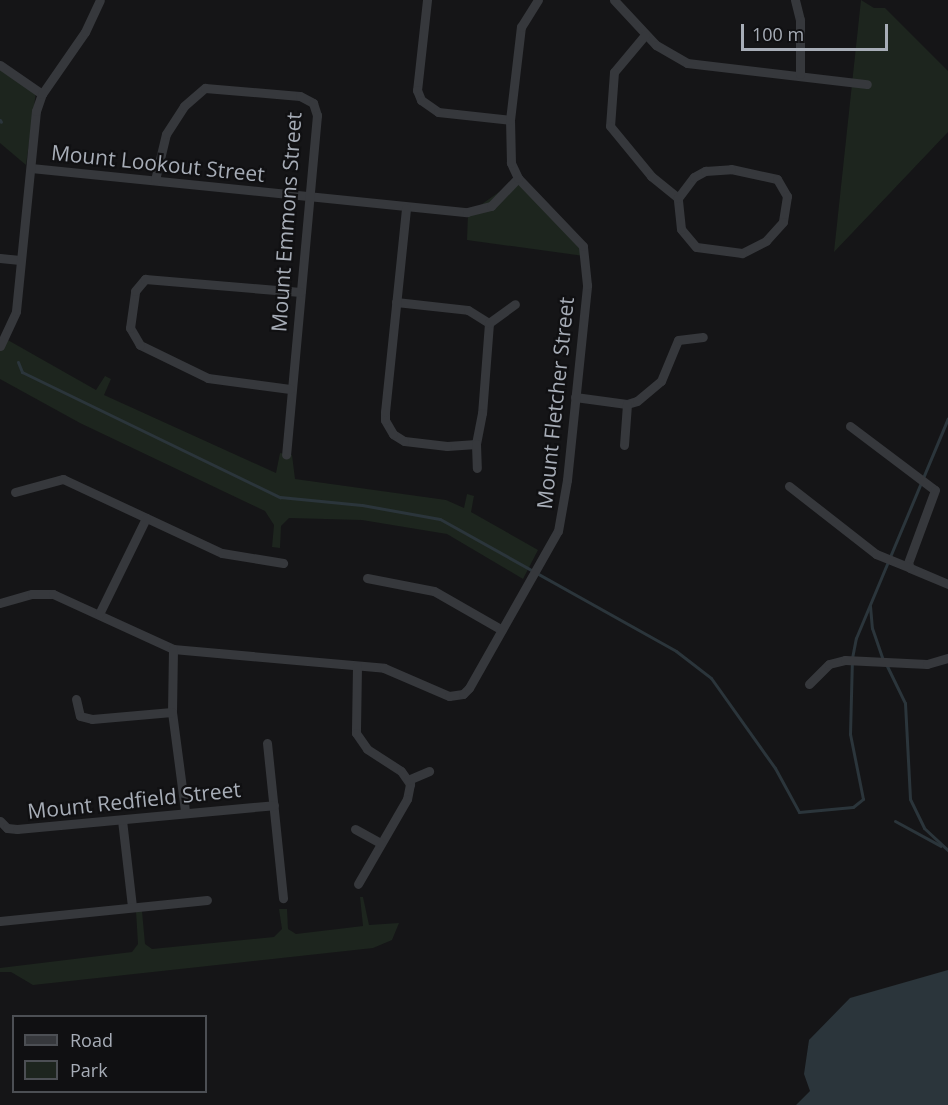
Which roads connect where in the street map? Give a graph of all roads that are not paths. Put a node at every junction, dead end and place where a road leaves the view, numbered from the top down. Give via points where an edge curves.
1 (100, 0) edge
2 (427, 0) edge
3 (538, 0) edge
4 (614, 0) edge
5 (795, 0) edge
6 (645, 35) junction
7 (0, 65) edge
8 (800, 74) junction
9 (867, 84) dead end
10 (42, 94) junction
11 (510, 120) junction
12 (31, 168) junction
13 (519, 178) junction
14 (155, 180) junction
15 (308, 197) junction
16 (678, 198) junction
17 (406, 207) junction
18 (0, 258) edge
19 (20, 260) junction
20 (300, 292) junction
21 (396, 302) junction
22 (515, 304) dead end
23 (489, 323) junction
24 (703, 337) dead end
25 (0, 346) edge
26 (290, 389) junction
27 (575, 397) junction
28 (627, 404) junction
29 (850, 426) dead end
30 (476, 444) junction
31 (624, 445) dead end
32 (286, 455) dead end
33 (477, 468) dead end
34 (789, 486) dead end
35 (15, 492) dead end
36 (146, 518) junction
37 (283, 563) dead end
38 (910, 568) junction
39 (367, 578) dead end
40 (948, 584) edge
41 (0, 603) edge
42 (99, 614) junction
43 (502, 630) junction
44 (174, 649) junction
45 (948, 658) edge
46 (357, 666) junction
47 (809, 684) dead end
48 (76, 699) dead end
49 (172, 712) junction
50 (267, 742) dead end
51 (429, 771) dead end
52 (408, 780) junction
53 (273, 805) junction
54 (185, 810) junction
55 (122, 820) junction
56 (0, 821) edge
57 (355, 829) dead end
58 (380, 843) junction
59 (358, 884) dead end
60 (283, 898) dead end
61 (207, 900) dead end
62 (132, 906) junction
63 (0, 921) edge

1 - 10 street via 86,32
2 - 11 street via 417,90 421,100 438,112
3 - 11 street, Mount Fletcher Street via 521,27
4 - 6 street
5 - 8 street via 801,32
6 - 8 street via 666,53 687,63
6 - 16 street via 614,72 610,126 651,176
7 - 10 street
8 - 9 street
10 - 12 street
11 - 13 street, Mount Fletcher Street via 511,163
12 - 14 street, Mount Lookout Street
12 - 19 street
13 - 17 street, Mount Lookout Street via 483,210
13 - 27 street, Mount Fletcher Street via 585,251 586,285
14 - 15 street, Mount Lookout Street
14 - 15 street, Mount Emmons Street via 166,134 193,97 205,88 244,89 300,96 313,103 317,116
15 - 17 street, Mount Lookout Street
15 - 20 street, Mount Emmons Street
16 - 16 street via 681,229 686,238 709,251 742,253 755,248 777,232 787,207 787,196 777,179 731,169 705,171 694,177
17 - 21 street
18 - 19 street
19 - 25 street via 15,318
20 - 26 street, Mount Emmons Street
20 - 26 street via 146,279 135,291 130,328 140,345 208,378
21 - 23 street via 468,310
21 - 30 street via 385,412 388,428 404,441 447,446
22 - 23 street
23 - 30 street
24 - 28 street via 678,340 656,387 644,398
26 - 32 street, Mount Emmons Street
27 - 28 street
27 - 43 street, Mount Fletcher Street via 562,517
28 - 31 street
29 - 38 street via 935,490 909,556
30 - 33 street
34 - 38 street via 876,554
35 - 36 street via 63,479
36 - 37 street via 222,553
36 - 42 street
38 - 40 street
39 - 43 street via 434,591
41 - 42 street, Mount Fletcher Street via 43,593
42 - 44 street, Mount Fletcher Street
43 - 46 street, Mount Fletcher Street via 470,688 456,696 396,671
44 - 46 street, Mount Fletcher Street
44 - 49 street
45 - 47 street via 927,664 845,660 829,664
46 - 52 street via 356,733 367,749
48 - 49 street via 80,716 92,719
49 - 54 street
50 - 53 street
51 - 52 street
52 - 58 street via 410,792
53 - 54 street, Mount Redfield Street
53 - 60 street
54 - 55 street, Mount Redfield Street
55 - 56 street, Mount Redfield Street via 17,829 7,828
55 - 62 street
57 - 58 street
58 - 59 street
61 - 62 street
62 - 63 street

